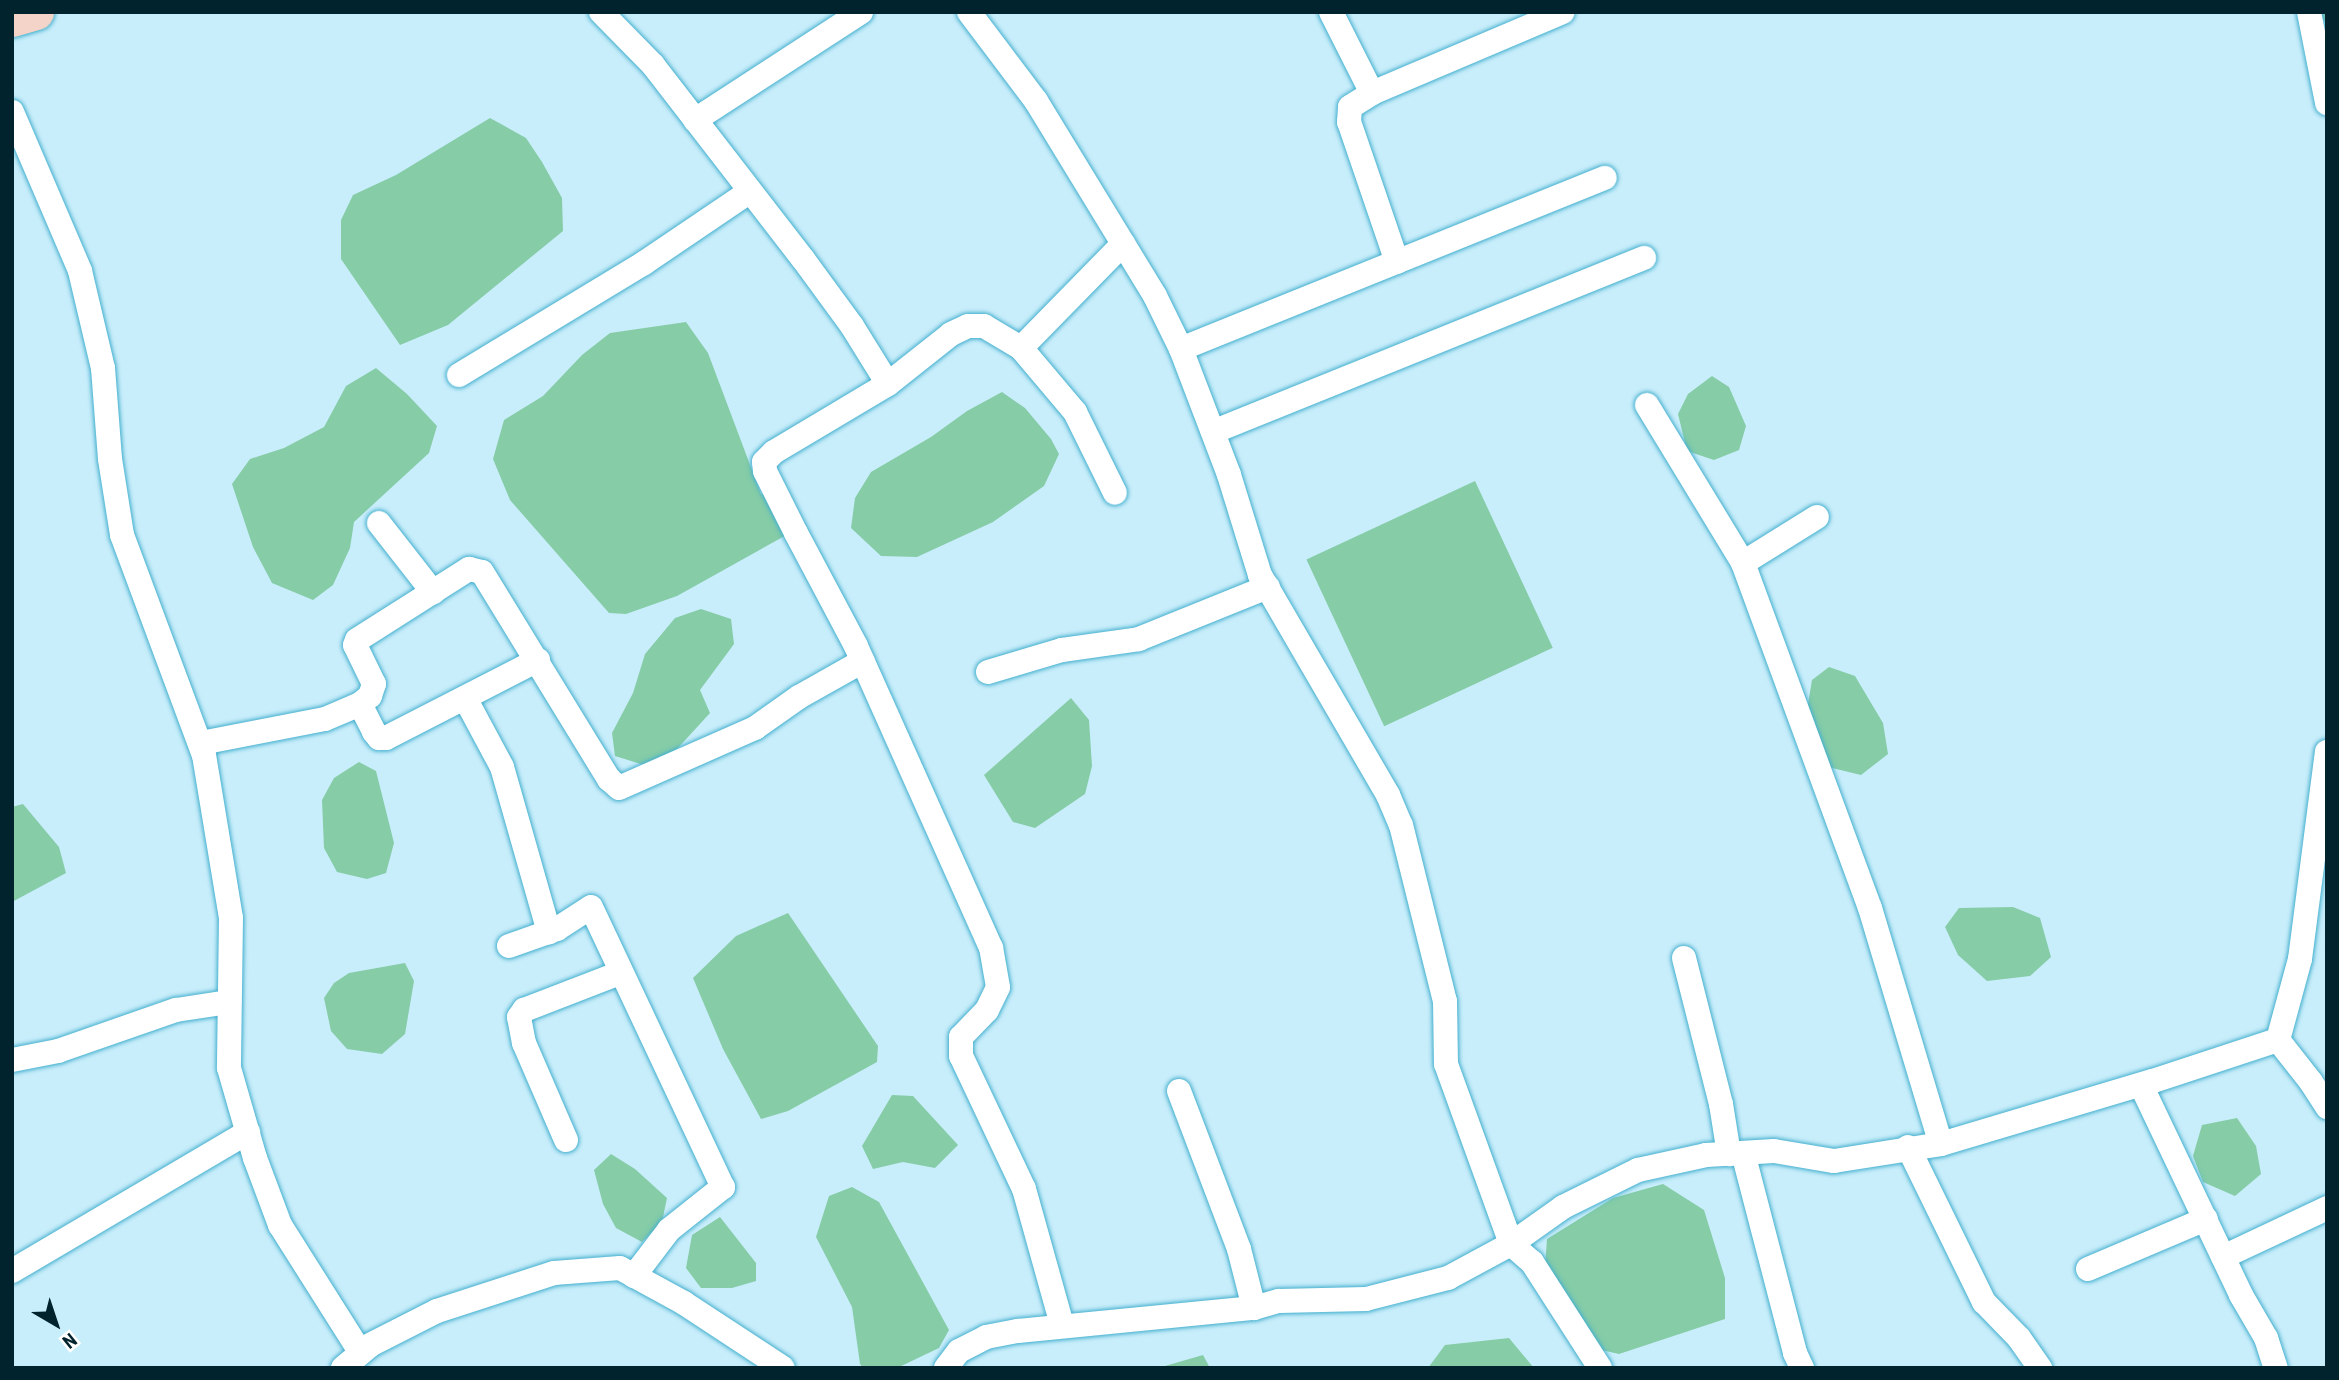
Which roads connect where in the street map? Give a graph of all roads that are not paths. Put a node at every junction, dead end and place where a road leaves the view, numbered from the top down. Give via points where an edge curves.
1 (36, 12) edge
2 (601, 12) edge
3 (861, 12) edge
4 (969, 12) edge
5 (1331, 12) edge
6 (1563, 12) edge
7 (2309, 12) edge
8 (12, 19) edge
9 (1372, 93) junction
10 (2327, 103) edge
11 (12, 113) edge
12 (695, 120) junction
13 (1605, 178) dead end
14 (749, 192) junction
15 (1123, 244) junction
16 (1644, 258) dead end
17 (1397, 262) junction
18 (1021, 348) junction
19 (1181, 349) junction
20 (459, 375) dead end
21 (888, 383) junction
22 (1647, 405) dead end
23 (1213, 432) junction
24 (1115, 493) dead end
25 (1817, 517) dead end
26 (379, 523) dead end
27 (1743, 563) junction
28 (1268, 587) junction
29 (433, 592) junction
30 (538, 660) junction
31 (863, 661) junction
32 (988, 672) dead end
33 (465, 698) junction
34 (360, 704) junction
35 (201, 743) junction
36 (2327, 752) edge
37 (2320, 853) edge
38 (549, 932) junction
39 (509, 946) dead end
40 (1684, 958) dead end
41 (620, 972) junction
42 (229, 1002) junction
43 (2278, 1040) junction
44 (12, 1060) edge
45 (2141, 1085) junction
46 (1179, 1091) dead end
47 (2327, 1107) edge
48 (248, 1132) junction
49 (566, 1140) dead end
50 (1941, 1144) junction
51 (1908, 1147) junction
52 (1736, 1153) junction
53 (2327, 1208) edge
54 (2206, 1219) junction
55 (1511, 1244) junction
56 (2223, 1257) junction
57 (2088, 1269) dead end
58 (12, 1271) edge
59 (634, 1276) junction
60 (1254, 1308) junction
61 (1062, 1325) junction
62 (352, 1360) edge
63 (783, 1368) edge
64 (946, 1368) edge
65 (1601, 1368) edge
66 (1802, 1368) edge
67 (2040, 1368) edge
68 (2276, 1368) edge

1 - 8 street
2 - 12 street via 653,65
3 - 12 street
4 - 15 street via 1036,101
5 - 9 street
6 - 9 street
7 - 10 street
9 - 17 street via 1350,107 1349,122
11 - 35 street via 80,271 103,368 122,535
12 - 14 street
13 - 17 street
14 - 20 street
14 - 21 street via 844,315
15 - 18 street
15 - 19 street
16 - 23 street
17 - 19 street
18 - 21 street via 984,326 968,326
18 - 24 street via 1075,412
19 - 23 street
21 - 31 street via 764,462
22 - 27 street
23 - 28 street
25 - 27 street
26 - 29 street
27 - 50 street via 1870,908
28 - 32 street via 1139,639 1062,650
28 - 55 street via 1402,825 1445,1001 1446,1064
29 - 30 street via 477,568
29 - 34 street via 357,640 355,645 374,684 370,696
30 - 31 street via 609,779 619,788 755,728
30 - 33 street
31 - 61 street via 991,948 998,987 987,1010 961,1037 961,1056 1024,1189
33 - 34 street via 386,738 374,732
33 - 38 street via 502,767
34 - 35 street via 325,719
35 - 42 street via 231,918
36 - 37 street
37 - 43 street via 2300,960
38 - 39 street
38 - 41 street via 592,907
40 - 52 street
41 - 49 street via 524,1010 519,1017 524,1043
41 - 59 street via 723,1186 669,1230
42 - 44 street via 176,1010 58,1051
42 - 48 street via 229,1068
43 - 45 street
43 - 47 street
45 - 50 street
45 - 54 street
46 - 60 street via 1239,1249
48 - 58 street
48 - 62 street via 280,1226
50 - 51 street
51 - 52 street via 1834,1161 1774,1151
51 - 67 street via 1984,1302
52 - 55 street via 1638,1170 1563,1207
52 - 66 street
53 - 56 street
54 - 56 street
54 - 57 street
55 - 60 street via 1448,1278 1389,1293 1279,1301
55 - 65 street via 1532,1262
56 - 68 street via 2266,1338
59 - 62 street via 620,1268 554,1273 438,1311 370,1345
59 - 63 street
60 - 61 street
61 - 64 street via 986,1337 959,1351

